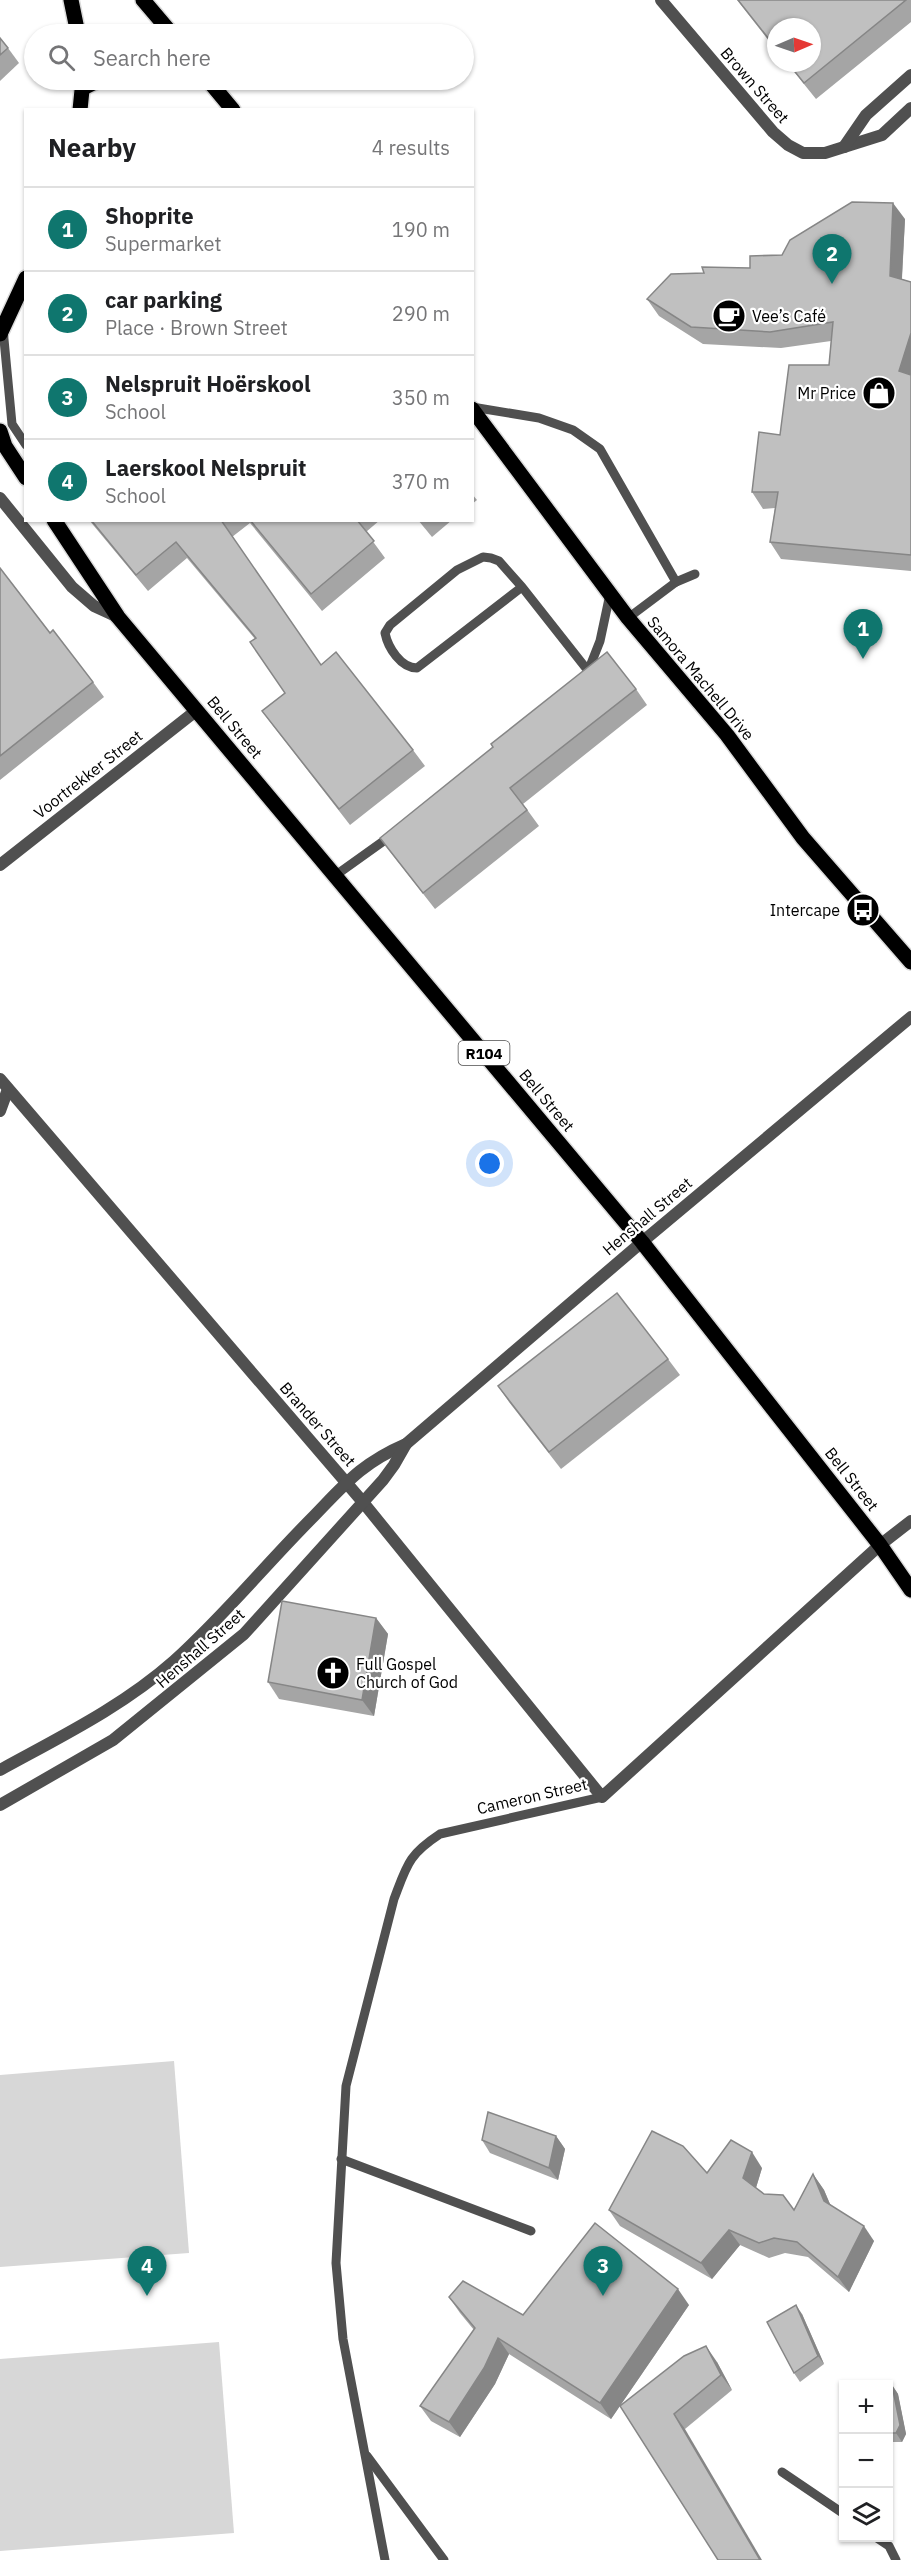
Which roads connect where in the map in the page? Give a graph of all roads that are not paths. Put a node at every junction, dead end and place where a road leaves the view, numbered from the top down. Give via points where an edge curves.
1 (71, 0) edge
2 (143, 0) edge
3 (661, 0) edge
4 (76, 24) edge
5 (163, 24) edge
6 (911, 75) edge
7 (82, 90) edge
8 (215, 90) edge
9 (80, 108) edge
10 (231, 108) edge
11 (911, 108) edge
12 (844, 147) junction
13 (24, 282) edge
14 (1, 329) edge
15 (474, 408) edge
16 (474, 411) edge
17 (0, 431) edge
18 (24, 442) edge
19 (24, 475) edge
20 (0, 498) edge
21 (55, 522) edge
22 (694, 574) dead end
23 (676, 582) junction
24 (522, 587) junction
25 (610, 594) junction
26 (118, 617) junction
27 (628, 618) junction
28 (589, 672) junction
29 (582, 680) edge
30 (197, 710) junction
31 (404, 827) edge
32 (0, 864) edge
33 (336, 875) junction
34 (911, 962) edge
35 (911, 1017) edge
36 (4, 1084) edge
37 (0, 1111) edge
38 (642, 1242) junction
39 (406, 1444) junction
40 (345, 1482) junction
41 (362, 1501) junction
42 (911, 1521) edge
43 (880, 1545) junction
44 (911, 1590) edge
45 (0, 1770) edge
46 (602, 1797) junction
47 (0, 1805) edge
48 (341, 2159) junction
49 (531, 2231) dead end
50 (364, 2452) junction
51 (782, 2472) dead end
52 (839, 2511) edge
53 (883, 2542) edge
54 (386, 2560) edge
55 (444, 2560) edge
56 (897, 2560) edge

1 - 4 main road
2 - 5 main road
3 - 12 street, Brown Street via 772,132 788,145 814,155
6 - 12 street via 866,115
7 - 9 main road
8 - 10 main road
11 - 12 street via 882,135
13 - 14 main road
14 - 18 lane via 12,424
15 - 23 lane via 539,418 573,430 600,449
16 - 25 main road, Samora Machell Drive
17 - 19 main road
20 - 26 street, Bell Street via 72,587 94,606
21 - 26 main road, Bell Street / R104
22 - 23 lane
23 - 27 lane
24 - 24 lane via 499,561 483,557 458,570 390,625 386,639 403,664 417,668
24 - 28 lane
25 - 27 main road, Samora Machell Drive
25 - 28 lane
26 - 30 main road, Bell Street / R104
27 - 34 main road, Samora Machell Drive via 727,735 803,838
28 - 29 lane
30 - 32 street, Voortrekker Street
30 - 33 main road, Bell Street / R104
31 - 33 lane
33 - 38 main road, Bell Street / R104
35 - 38 street, Henshall Street
36 - 37 street
36 - 40 street, Brander Street
38 - 39 street, Henshall Street
38 - 43 main road, Bell Street / R104
39 - 40 street, Henshall Street via 380,1455
39 - 41 street, Henshall Street via 394,1465
40 - 41 street, Brander Street
40 - 45 street, Henshall Street via 220,1616 131,1697
41 - 46 street, Brander Street
41 - 47 street, Henshall Street via 235,1641 114,1740
42 - 43 street, Cameron Street
43 - 44 main road, Bell Street / R104
43 - 46 street, Cameron Street
46 - 48 lane, Cameron Street via 440,1834 418,1848 394,1899 346,2086
48 - 49 lane
48 - 50 lane, Cameron Street via 336,2263 343,2339
50 - 54 lane, Cameron Street
50 - 55 lane
51 - 52 lane
53 - 56 lane

